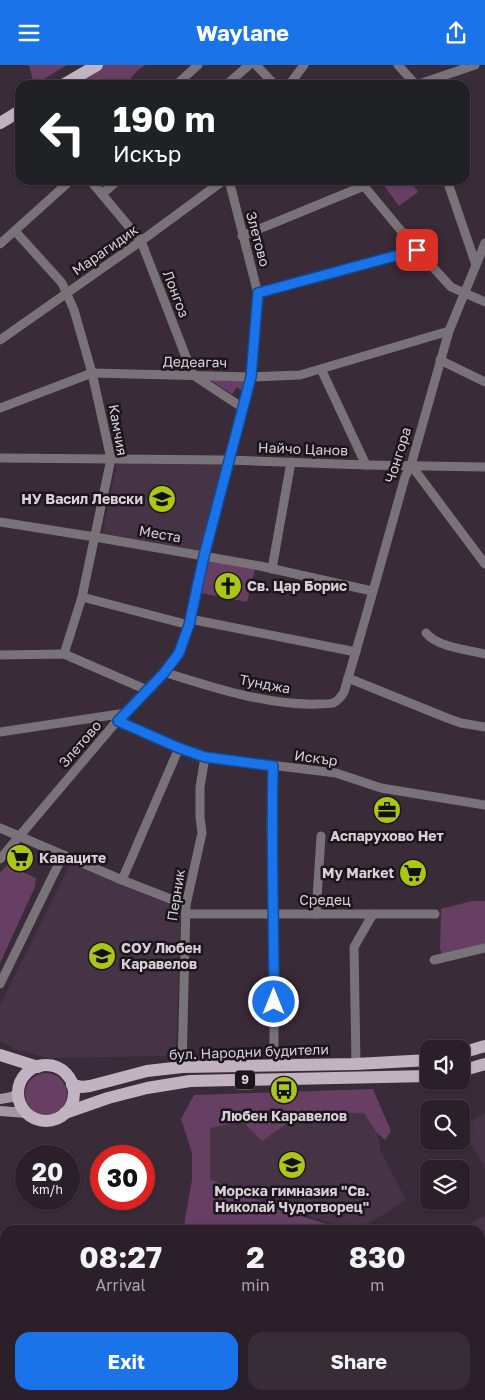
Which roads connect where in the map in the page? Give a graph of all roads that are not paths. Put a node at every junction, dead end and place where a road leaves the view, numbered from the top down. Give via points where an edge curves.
1 (97, 65) edge
2 (198, 65) edge
3 (249, 65) edge
4 (256, 65) edge
5 (304, 65) edge
6 (398, 65) edge
7 (475, 65) edge
8 (72, 80) edge
9 (182, 80) edge
10 (232, 80) edge
11 (270, 80) edge
12 (293, 80) edge
13 (412, 80) edge
14 (431, 80) edge
15 (15, 114) edge
16 (0, 123) edge
17 (66, 185) edge
18 (94, 185) edge
19 (112, 185) edge
20 (217, 185) edge
21 (230, 185) edge
22 (358, 185) edge
23 (364, 185) edge
24 (449, 185) edge
25 (102, 194) junction
26 (15, 231) junction
27 (242, 237) junction
28 (141, 241) junction
29 (485, 243) edge
30 (0, 244) edge
31 (417, 250) junction
32 (476, 265) junction
33 (67, 293) junction
34 (258, 293) junction
35 (464, 293) junction
36 (485, 302) edge
37 (449, 331) junction
38 (0, 341) edge
39 (440, 360) junction
40 (320, 369) junction
41 (92, 373) junction
42 (193, 375) junction
43 (251, 377) junction
44 (485, 382) edge
45 (243, 408) junction
46 (0, 409) edge
47 (0, 458) edge
48 (111, 459) junction
49 (229, 460) junction
50 (291, 462) junction
51 (366, 465) junction
52 (411, 465) junction
53 (485, 467) edge
54 (0, 522) edge
55 (95, 537) junction
56 (204, 556) junction
57 (485, 564) edge
58 (272, 569) junction
59 (372, 591) junction
60 (82, 597) junction
61 (189, 622) junction
62 (426, 633) dead end
63 (356, 652) junction
64 (64, 653) junction
65 (0, 655) edge
66 (485, 655) edge
67 (164, 673) junction
68 (348, 678) junction
69 (147, 690) junction
70 (126, 713) junction
71 (118, 721) junction
72 (485, 727) edge
73 (0, 732) edge
74 (179, 748) junction
75 (205, 757) junction
76 (273, 766) junction
77 (485, 805) edge
78 (0, 828) edge
79 (321, 836) dead end
80 (18, 837) junction
81 (63, 855) junction
82 (0, 859) edge
83 (122, 880) junction
84 (186, 905) junction
85 (185, 914) junction
86 (274, 914) junction
87 (316, 914) junction
88 (373, 914) junction
89 (435, 914) dead end
90 (485, 949) edge
91 (434, 960) dead end
92 (2, 978) edge
93 (485, 1046) edge
94 (470, 1050) edge
95 (0, 1055) edge
96 (420, 1060) edge
97 (0, 1062) edge
98 (356, 1064) junction
99 (485, 1064) edge
100 (274, 1066) junction
101 (38, 1067) junction
102 (182, 1067) junction
103 (470, 1068) edge
104 (420, 1076) edge
105 (22, 1079) junction
106 (72, 1085) junction
107 (18, 1093) junction
108 (0, 1099) edge
109 (0, 1111) edge
110 (26, 1113) junction
111 (65, 1113) junction

1 - 8 main road
2 - 9 street
3 - 10 street
4 - 11 street
5 - 12 street
6 - 13 street
7 - 14 street
15 - 16 main road
17 - 26 street
18 - 25 street, Лонгоз
19 - 25 street
20 - 28 street, Марагидик
21 - 27 street, Злетово
22 - 27 street
23 - 31 street
24 - 32 street
25 - 28 street, Лонгоз
26 - 30 street
26 - 33 street, Камчия via 62,283
27 - 34 street, Злетово
28 - 33 street, Марагидик
28 - 42 street, Лонгоз
29 - 32 street, Чонгора
31 - 34 street
31 - 35 street via 451,287
32 - 35 street, Чонгора
33 - 38 street, Марагидик
33 - 41 street, Камчия
34 - 43 street, Злетово
35 - 36 street
35 - 37 street, Чонгора
37 - 39 street, Чонгора
37 - 40 street, Дедеагач
39 - 44 street
39 - 52 street, Чонгора
40 - 43 street, Дедеагач via 300,375
40 - 51 street
41 - 42 street, Дедеагач
41 - 46 street, Дедеагач
41 - 48 street, Камчия
42 - 43 street, Дедеагач
42 - 45 street
43 - 45 street, Злетово
45 - 49 street, Злетово
47 - 48 street, Найчо Цанов
48 - 49 street, Найчо Цанов
48 - 55 street, Камчия
49 - 50 street, Найчо Цанов
49 - 56 street, Злетово
50 - 51 street, Найчо Цанов
50 - 58 street
51 - 52 street, Найчо Цанов
52 - 53 street, Найчо Цанов
52 - 57 street
52 - 59 street, Чонгора
54 - 55 street, Места
55 - 56 street, Места
55 - 60 street, Камчия
56 - 58 street, Места
56 - 61 street, Злетово
58 - 59 street, Места
59 - 63 street, Чонгора
60 - 61 street
60 - 64 street, Камчия
61 - 63 street
61 - 67 street, Злетово via 179,653
62 - 66 street via 431,639 452,647
63 - 68 street, Чонгора
64 - 65 street
64 - 69 street
67 - 68 street, Тунджа via 278,702 307,705 334,703 344,692
67 - 69 street, Злетово
68 - 72 street via 447,718
69 - 70 street, Злетово
70 - 71 street, Злетово
70 - 73 street
71 - 74 street, Искър
71 - 80 street, Злетово
74 - 75 street, Искър
74 - 83 street
75 - 76 street, Искър
75 - 84 street, Перник via 200,787 202,833
76 - 77 street, Искър via 336,773 381,788
76 - 86 street
78 - 80 street
79 - 87 street
80 - 81 street
80 - 82 street, Злетово
81 - 83 street
81 - 92 street
83 - 84 street
84 - 85 street, Перник
85 - 86 street, Средец
85 - 102 street, Перник
86 - 87 street, Средец
86 - 100 street
87 - 88 street, Средец
88 - 89 street, Средец
88 - 98 street via 354,947
90 - 91 street
93 - 94 main road
95 - 101 main road
96 - 98 main road, бул. Народни будители / 9
97 - 105 main road via 14,1067
98 - 100 main road, бул. Народни будители / 9
99 - 103 main road
100 - 102 main road, бул. Народни будители / 9
101 - 105 main road
101 - 106 main road via 58,1069 67,1075
102 - 106 main road, бул. Народни будители / 9 via 146,1071 90,1086
104 - 111 main road, бул. Народни будители / 9 via 190,1081 147,1088
105 - 107 main road
106 - 111 main road via 72,1100
107 - 108 main road
107 - 110 main road
109 - 110 main road
110 - 111 main road, 9 via 45,1121

